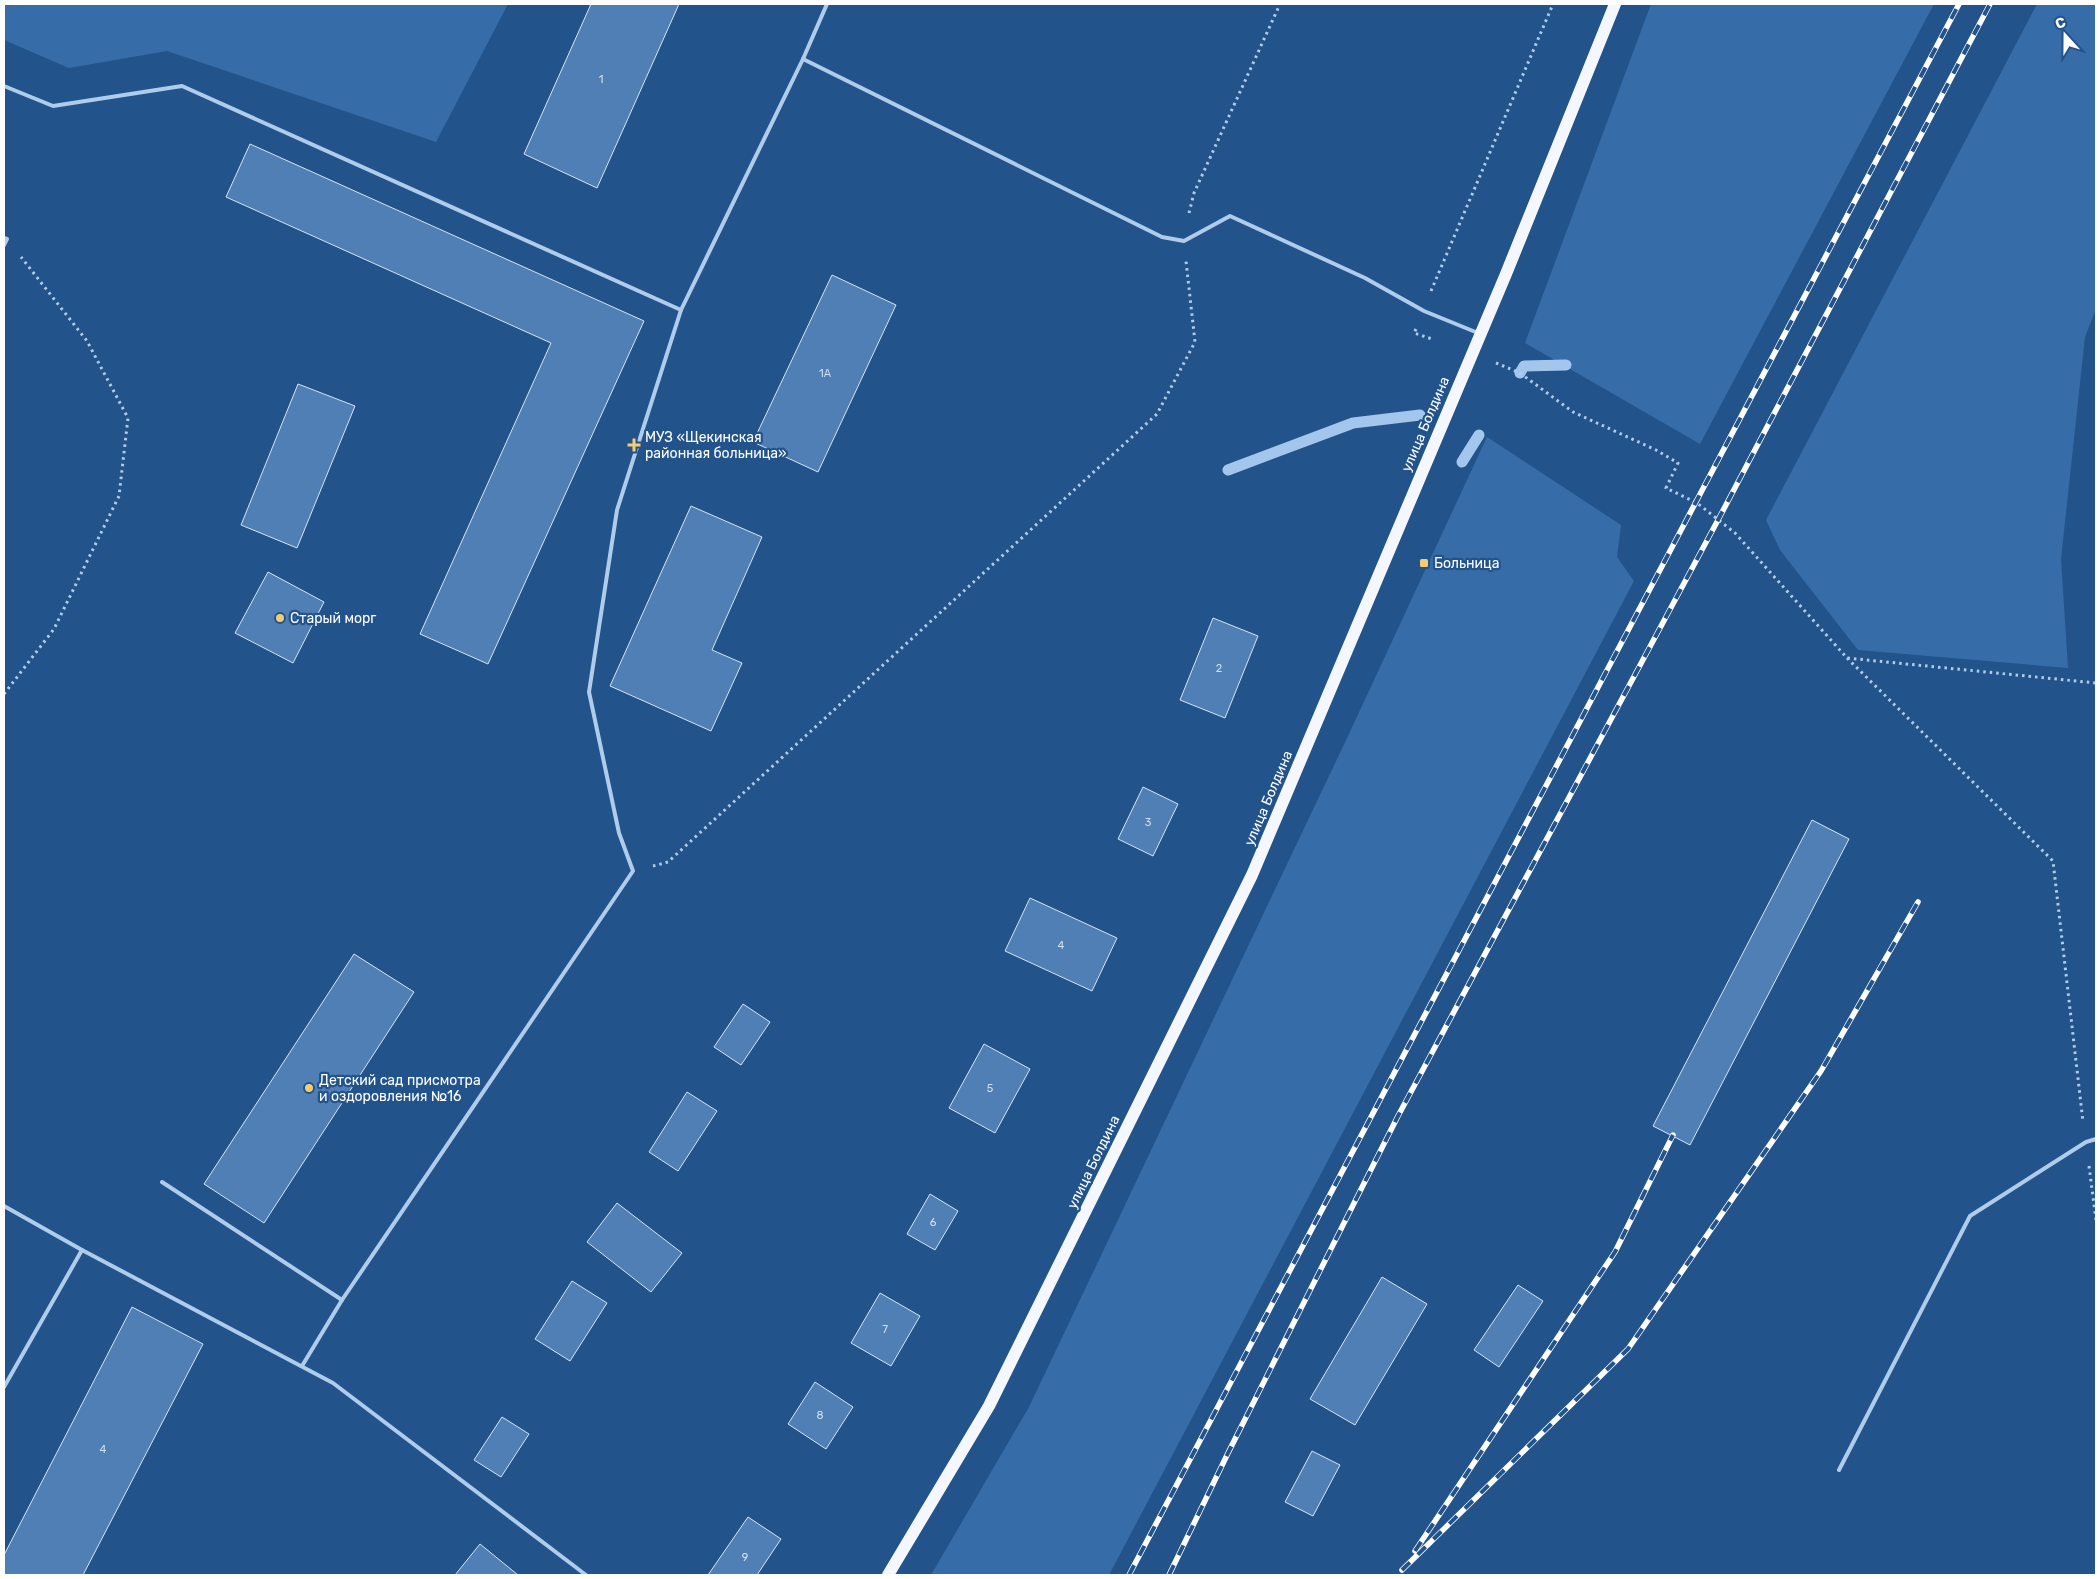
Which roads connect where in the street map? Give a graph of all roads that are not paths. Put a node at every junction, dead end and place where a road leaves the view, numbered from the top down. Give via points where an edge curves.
1 (827, 4) edge
2 (1615, 4) edge
3 (803, 59) junction
4 (4, 86) edge
5 (5, 238) edge
6 (4, 245) edge
7 (681, 310) junction
8 (1480, 334) junction
9 (2096, 1139) edge
10 (162, 1182) dead end
11 (4, 1206) edge
12 (82, 1250) junction
13 (342, 1300) junction
14 (302, 1366) junction
15 (4, 1387) edge
16 (1839, 1470) dead end
17 (586, 1575) edge
18 (888, 1575) edge

1 - 3 lane
2 - 8 main road, улица Болдина
3 - 7 lane
3 - 8 lane via 1162,237 1184,241 1230,216 1365,278 1424,311
4 - 7 lane via 53,106 182,86
5 - 6 lane
7 - 13 lane via 617,510 589,692 619,832 633,871
8 - 18 main road, улица Болдина via 1252,875 989,1406
9 - 16 lane via 2086,1142 1970,1216
10 - 13 lane
11 - 12 lane
12 - 14 lane
12 - 15 lane
13 - 14 lane
14 - 17 lane via 333,1383

